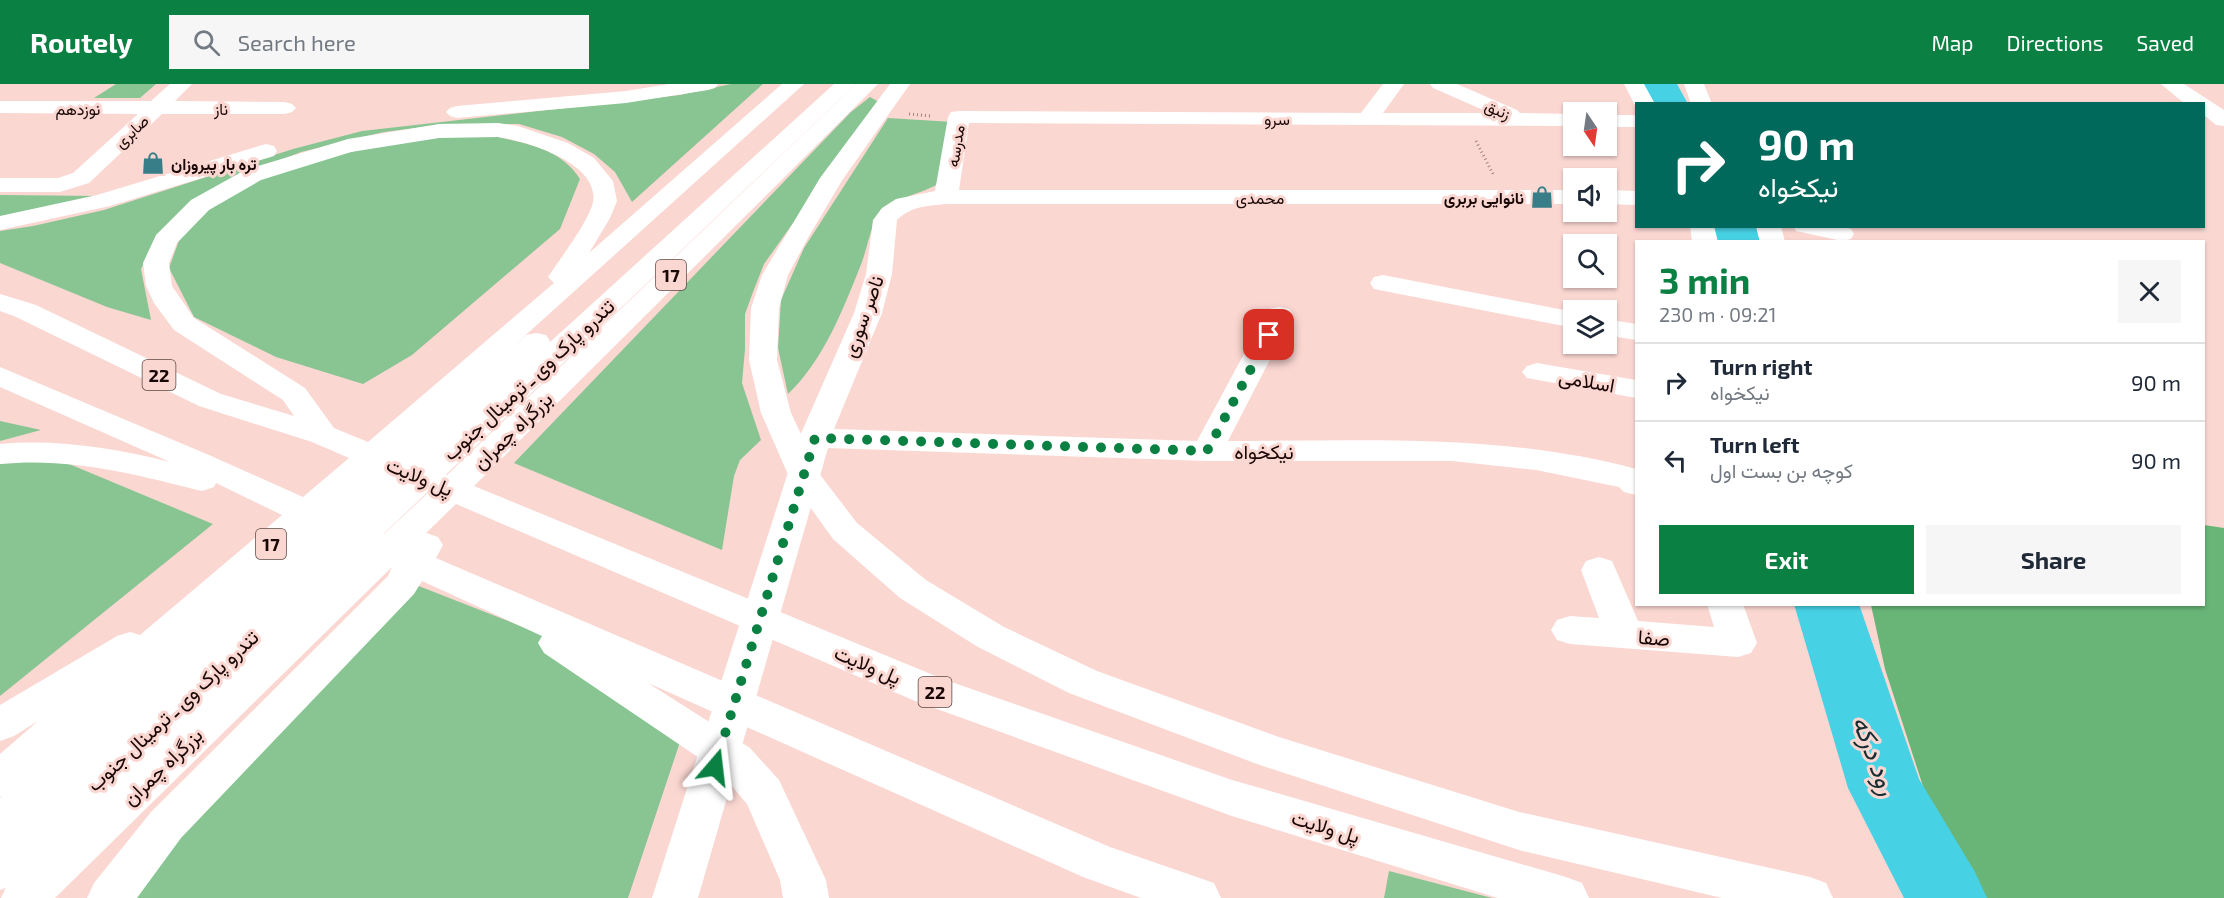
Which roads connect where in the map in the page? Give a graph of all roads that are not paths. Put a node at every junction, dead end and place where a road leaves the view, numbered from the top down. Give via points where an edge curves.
1 (182, 84) edge
2 (708, 84) edge
3 (794, 84) edge
4 (820, 84) edge
5 (846, 84) edge
6 (868, 84) edge
7 (900, 84) edge
8 (1394, 84) edge
9 (1440, 84) edge
10 (1634, 84) edge
11 (1694, 84) edge
12 (2171, 84) edge
13 (1643, 102) edge
14 (1701, 102) edge
15 (2196, 102) edge
16 (0, 107) edge
17 (2205, 107) edge
18 (156, 108) junction
19 (285, 108) dead end
20 (981, 116) joint
21 (1367, 119) junction
22 (1523, 120) junction
23 (1563, 120) edge
24 (2224, 120) edge
25 (1617, 121) edge
26 (1635, 121) edge
27 (0, 185) edge
28 (946, 197) junction
29 (1563, 197) edge
30 (1617, 197) edge
31 (1635, 198) edge
32 (0, 223) edge
33 (1814, 228) edge
34 (1842, 234) dead end
35 (1383, 283) dead end
36 (0, 302) edge
37 (542, 308) junction
38 (1279, 315) dead end
39 (1563, 318) edge
40 (1617, 329) edge
41 (1635, 332) edge
42 (1537, 372) dead end
43 (0, 376) edge
44 (1635, 389) edge
45 (323, 435) junction
46 (815, 438) junction
47 (1207, 451) junction
48 (0, 454) edge
49 (475, 467) junction
50 (1635, 483) edge
51 (276, 498) junction
52 (1599, 570) dead end
53 (480, 592) junction
54 (213, 595) junction
55 (1726, 606) edge
56 (1570, 630) dead end
57 (1624, 634) junction
58 (0, 725) edge
59 (0, 778) edge
60 (0, 825) edge
61 (0, 870) edge
62 (24, 898) edge
63 (110, 898) edge
64 (675, 898) edge
65 (806, 898) edge
66 (1198, 898) edge
67 (1566, 898) edge
68 (1810, 898) edge

1 - 18 main road, صابری
2 - 32 main road via 626,97 397,119 319,136 102,201
3 - 37 main road, 17
4 - 60 main road
5 - 61 main road, تندرو پارک وی ـ ترمینال جنوب
6 - 49 main road, بزرگراه چمران / 17
7 - 68 main road via 832,178 796,236 775,275 765,308 764,360 776,413 806,479 845,531 913,589 991,637 1083,682 1261,748 1519,831
8 - 21 main road
9 - 22 main road, زنبق
10 - 13 main road
11 - 14 main road
12 - 15 main road
16 - 18 main road, نوزدهم
17 - 24 main road
18 - 19 main road, ناز
18 - 27 main road, صابری via 81,178 60,185
20 - 21 main road, سرو
20 - 28 main road, مدرسه via 960,117
21 - 22 main road, سرو
22 - 23 main road, سرو
25 - 26 main road
28 - 29 main road, محمدی
28 - 46 main road, ناصر سوری via 908,202 889,213 885,220 879,274 868,313
30 - 31 main road
33 - 34 main road
35 - 39 main road
36 - 45 main road, 22 via 210,400
37 - 45 main road via 605,201 601,181 586,164 534,137 498,130 470,130 373,140 272,168 214,196 189,214 165,240 156,262 159,286 184,324 294,394
37 - 54 main road, 17
38 - 47 main road
40 - 41 main road
42 - 44 main road, اسلامی
43 - 51 main road
45 - 67 main road, پل ولایت / 22 via 929,690 1232,798
46 - 47 main road, نیکخواه
46 - 64 main road, ناصر سوری
47 - 50 main road, نیکخواه via 1452,451 1536,460 1630,478
48 - 51 main road via 49,450 91,454
49 - 62 main road, بزرگراه چمران / 17
49 - 63 main road via 401,585 166,825
51 - 53 main road
52 - 57 main road
53 - 65 main road via 735,760 764,793 803,880
53 - 66 main road via 1099,863
54 - 58 main road
54 - 59 main road, 17
55 - 57 main road, صفا via 1738,643
56 - 57 main road, صفا

